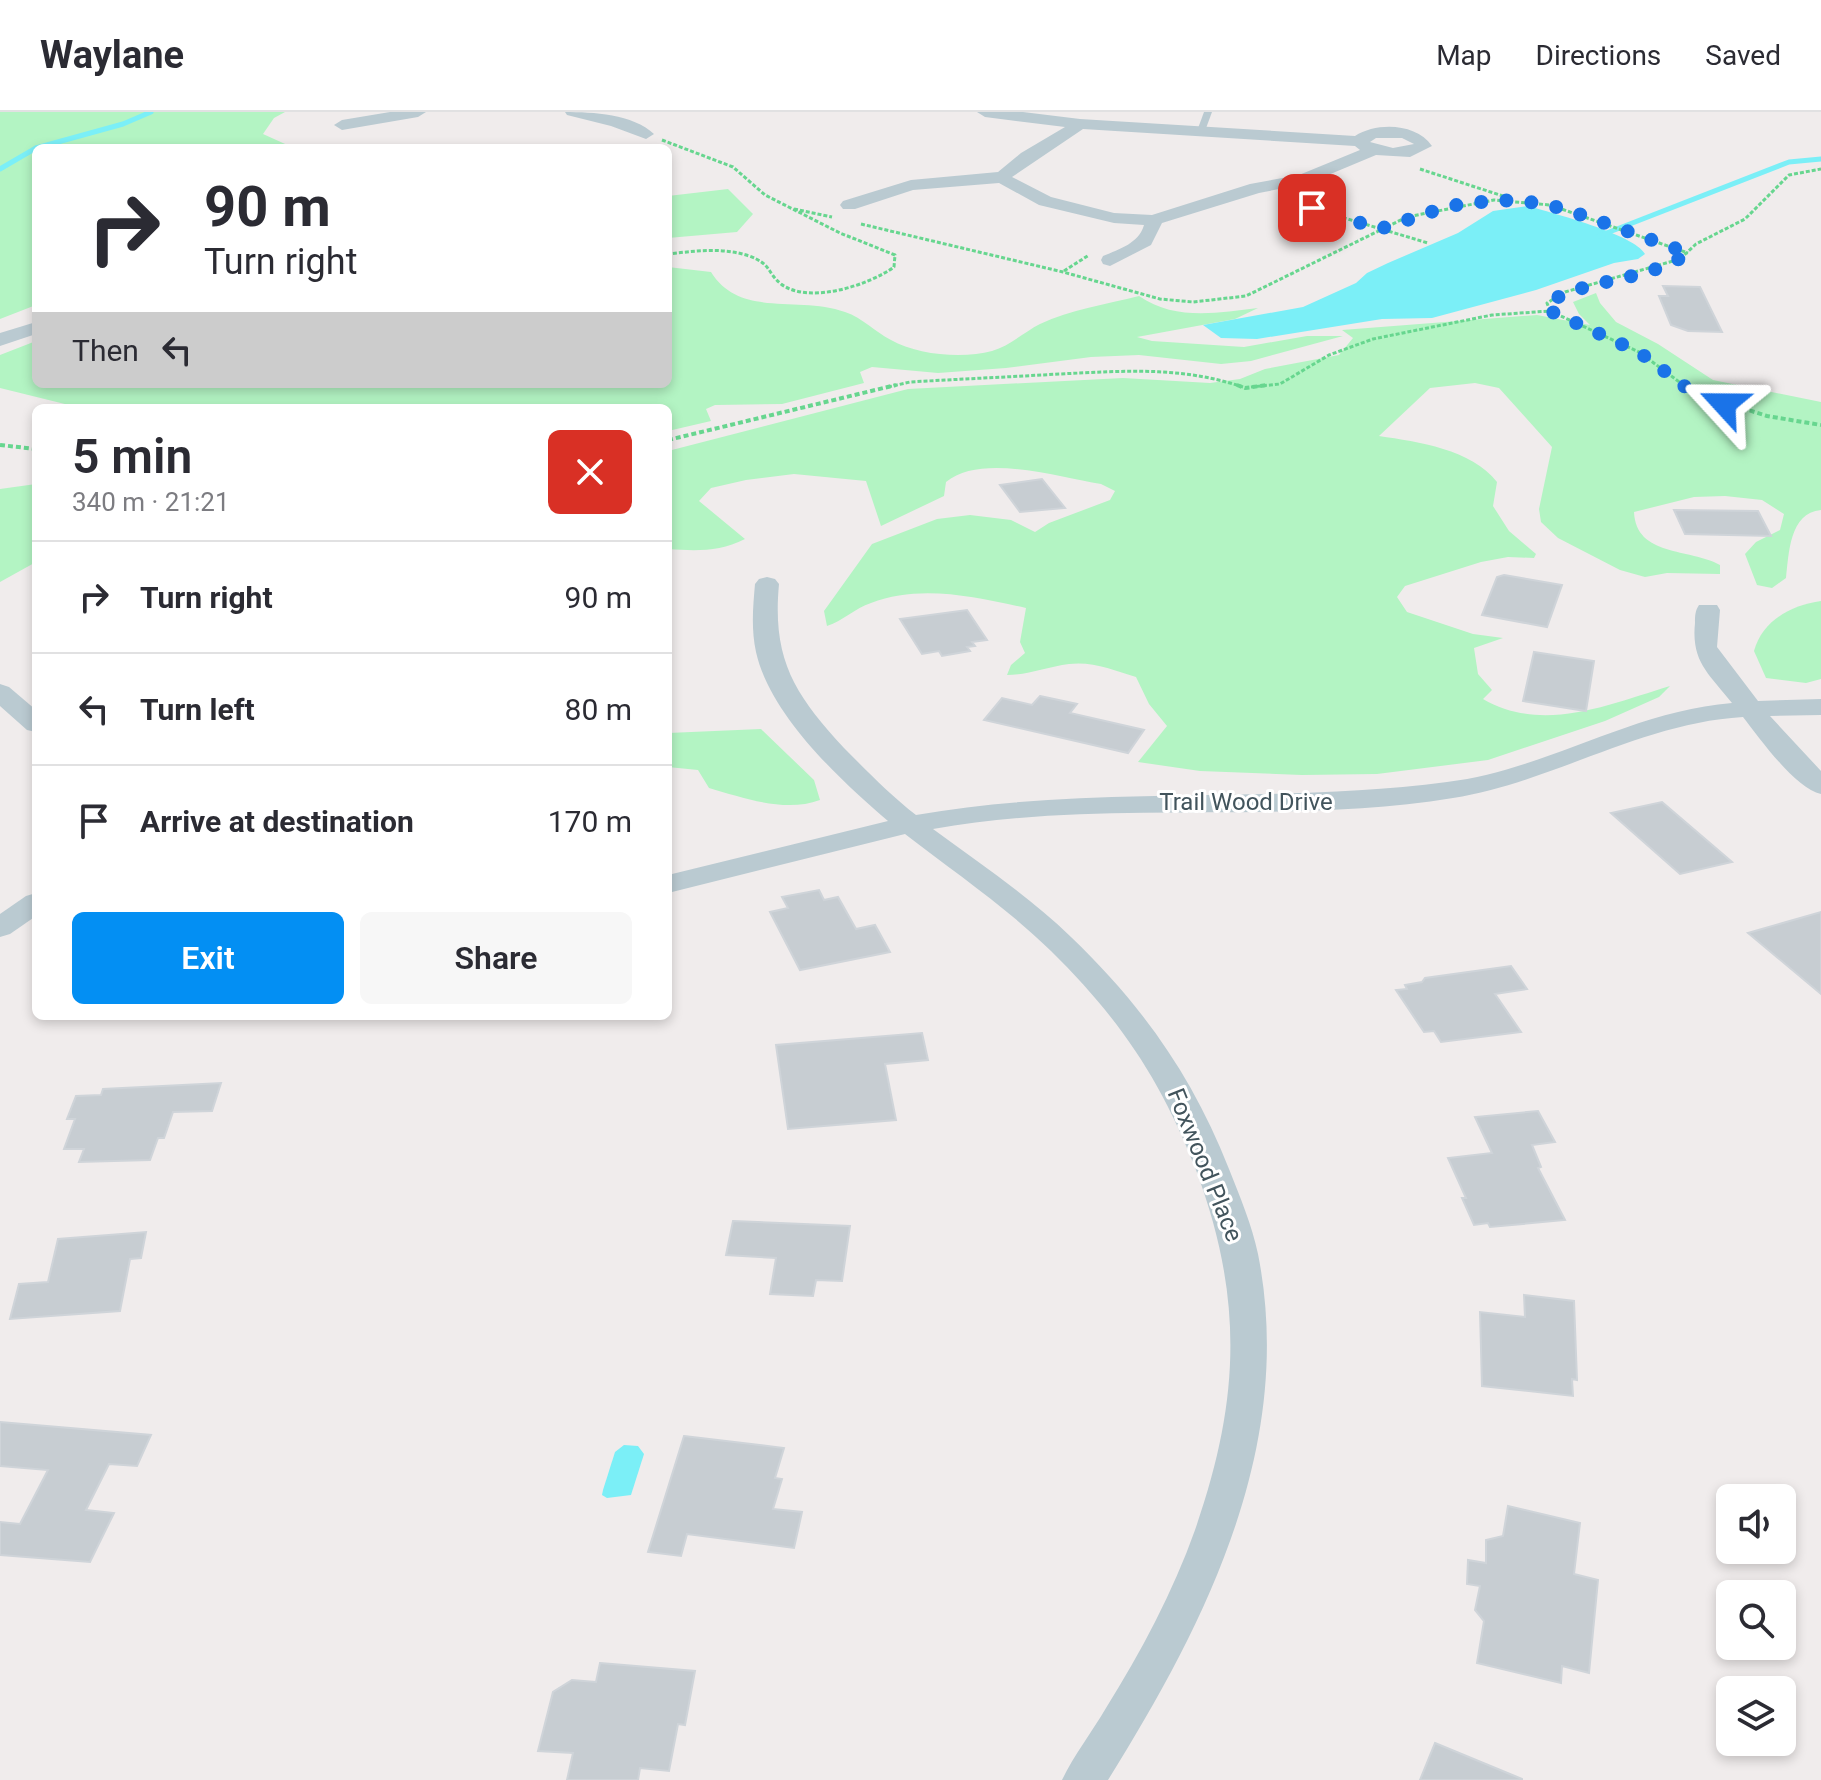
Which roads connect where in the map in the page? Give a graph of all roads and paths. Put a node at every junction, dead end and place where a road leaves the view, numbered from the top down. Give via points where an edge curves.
1 (418, 112) edge
2 (985, 112) edge
3 (1208, 112) edge
4 (1393, 112) edge
5 (583, 113) edge
6 (1080, 124) junction
7 (342, 125) dead end
8 (1201, 131) junction
9 (1394, 132) junction
10 (646, 134) joint
11 (1367, 146) junction
12 (1821, 169) edge
13 (1003, 177) junction
14 (1252, 190) junction
15 (1515, 200) junction
16 (794, 209) junction
17 (842, 212) joint
18 (1153, 220) junction
19 (860, 224) dead end
20 (1380, 229) junction
21 (1428, 243) dead end
22 (1688, 253) junction
23 (672, 254) edge
24 (1110, 260) dead end
25 (1550, 311) junction
26 (32, 329) edge
27 (0, 340) edge
28 (1821, 425) edge
29 (672, 439) edge
30 (0, 445) edge
31 (32, 449) edge
32 (767, 584) dead end
33 (1708, 610) dead end
34 (0, 692) edge
35 (1821, 707) edge
36 (1749, 711) junction
37 (32, 720) edge
38 (1821, 786) edge
39 (909, 824) junction
40 (672, 883) edge
41 (32, 905) edge
42 (0, 928) edge
43 (1084, 1780) edge

1 - 7 street
2 - 6 street
3 - 8 lane
4 - 9 street
5 - 10 street
6 - 8 street
6 - 13 street via 1014,163
8 - 11 street
9 - 11 street via 1375,133
9 - 11 street via 1413,136 1424,146 1405,152
10 - 16 path via 733,167 765,195
11 - 14 street via 1303,179
11 - 15 path
12 - 22 path via 1789,175 1745,219
13 - 17 street via 911,185
13 - 18 street via 1045,201 1114,218
14 - 18 street
14 - 20 path
15 - 20 path via 1465,203
15 - 22 path via 1550,205
16 - 17 path
16 - 23 path via 895,255 894,267 867,283 820,291 780,283 767,264 741,254
18 - 24 street via 1149,238
19 - 20 path via 1160,299 1193,302 1246,296
20 - 21 path
22 - 25 path via 1671,263 1565,292 1547,303
25 - 28 path via 1639,352 1692,392 1767,416
25 - 29 path via 1492,315 1373,339 1329,355 1280,384 1245,388 1181,371 1135,370 910,382
26 - 27 street
30 - 31 path
32 - 39 street, Foxwood Place via 764,632 786,695 858,778
33 - 36 street via 1705,647
34 - 37 street
35 - 36 street, Trail Wood Drive
36 - 38 street
36 - 39 street, Trail Wood Drive via 1669,720 1454,790 1329,802 1039,807
39 - 40 street, Trail Wood Drive
39 - 43 street, Foxwood Place via 1045,928 1137,1032 1178,1090 1241,1257 1248,1376 1220,1521 1177,1623
41 - 42 street

